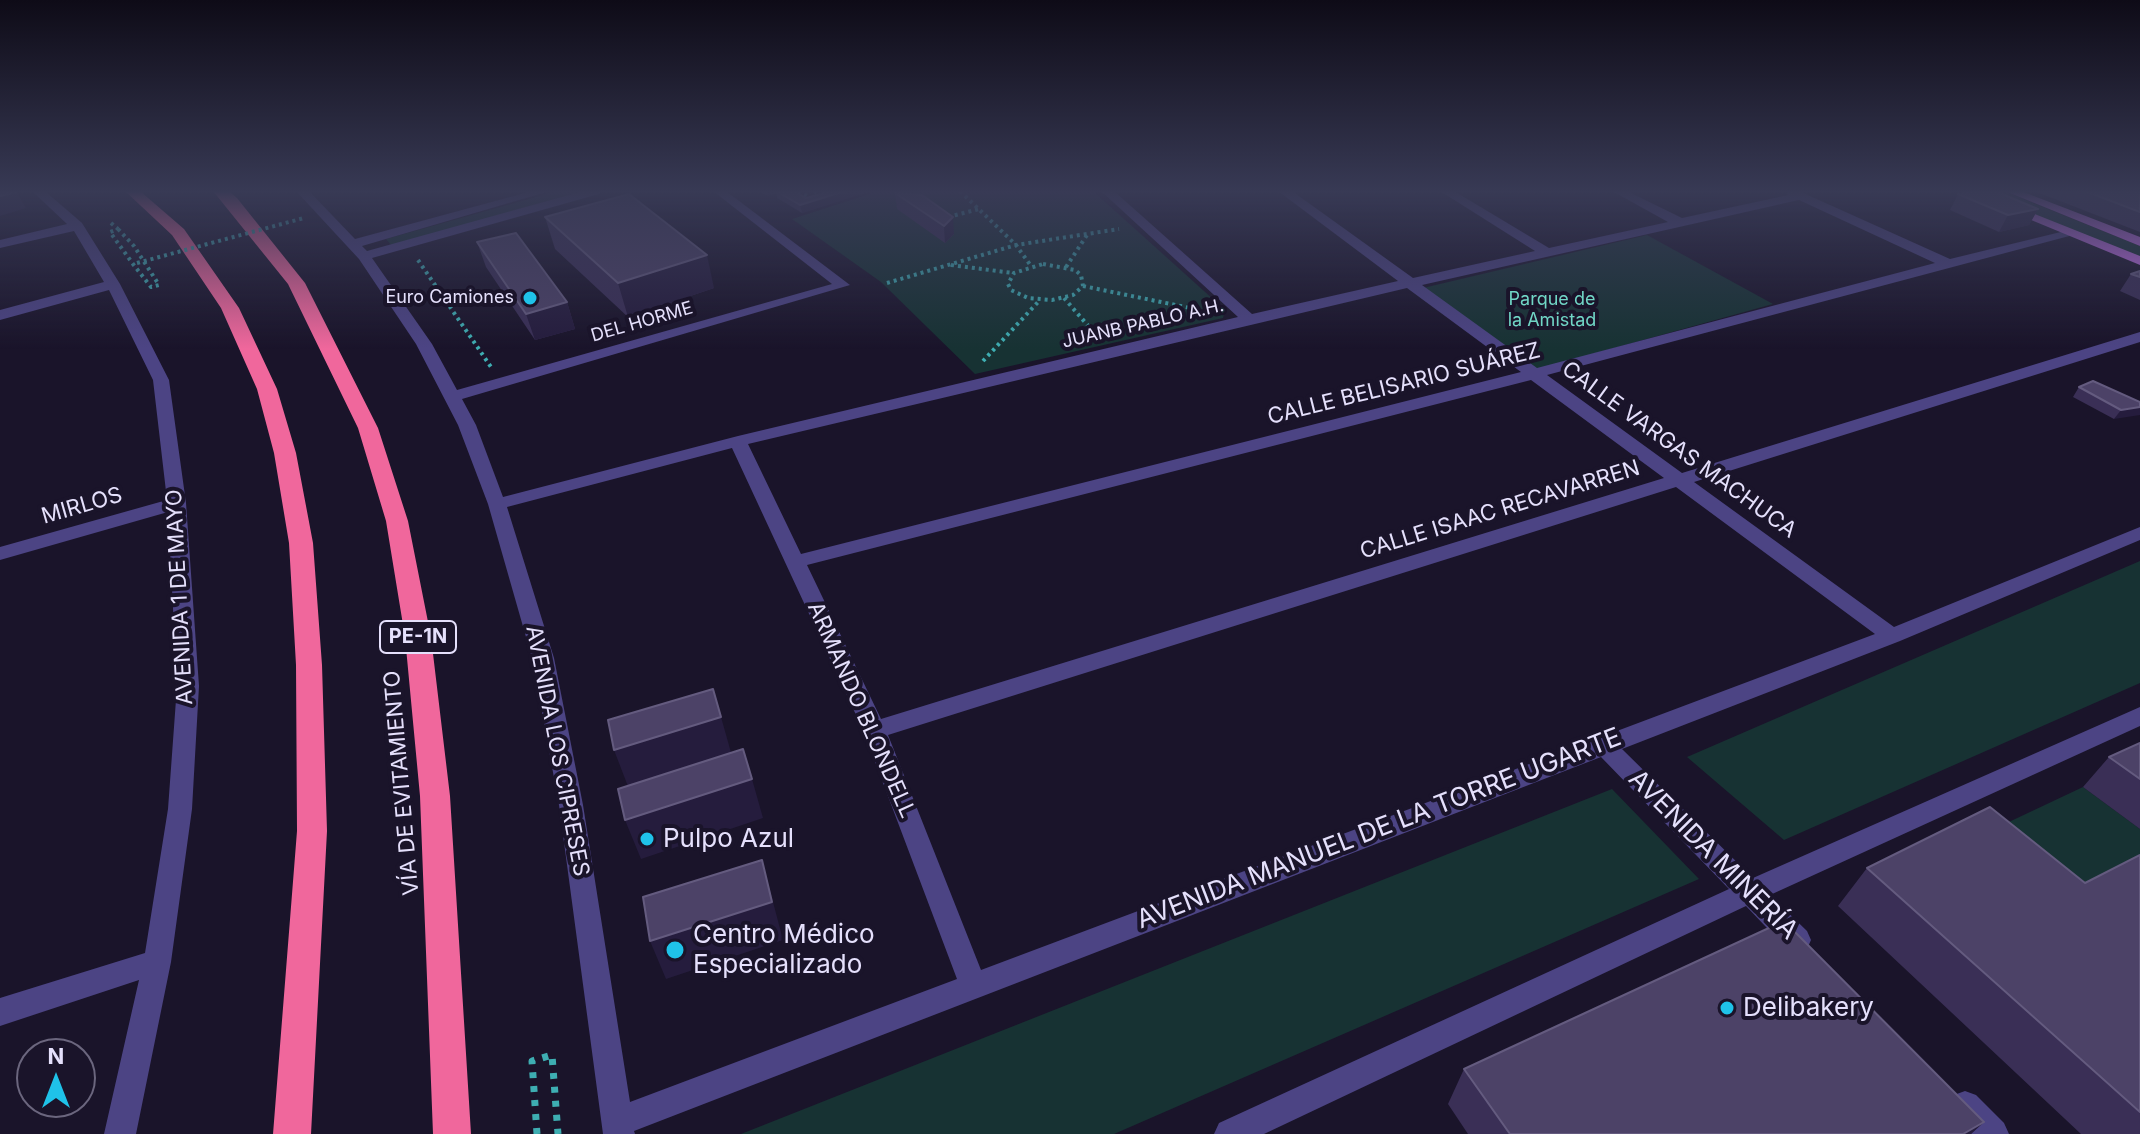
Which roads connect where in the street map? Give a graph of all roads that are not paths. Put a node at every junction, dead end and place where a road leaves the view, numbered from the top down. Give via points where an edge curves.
1 (88, 244) edge
2 (186, 244) edge
3 (265, 244) edge
4 (352, 244) edge
5 (376, 244) edge
6 (382, 244) edge
7 (789, 244) edge
8 (1166, 244) edge
9 (1356, 244) edge
10 (1533, 244) edge
11 (1588, 244) edge
12 (1905, 244) edge
13 (2021, 244) edge
14 (2098, 244) edge
15 (358, 250) junction
16 (1548, 253) junction
17 (2140, 261) edge
18 (1947, 263) junction
19 (1410, 283) junction
20 (113, 284) junction
21 (0, 315) edge
22 (1249, 319) junction
23 (2140, 337) edge
24 (1534, 374) junction
25 (452, 397) junction
26 (738, 441) junction
27 (1680, 480) junction
28 (177, 503) junction
29 (497, 504) junction
30 (2140, 533) edge
31 (0, 554) edge
32 (795, 562) junction
33 (1892, 636) junction
34 (2140, 716) edge
35 (875, 730) junction
36 (1603, 744) junction
37 (1750, 892) junction
38 (1816, 958) edge
39 (157, 962) junction
40 (973, 984) junction
41 (0, 1012) edge
42 (1949, 1090) edge
43 (618, 1128) edge
44 (120, 1134) edge
45 (292, 1134) edge
46 (452, 1134) edge
47 (1230, 1134) edge
48 (1993, 1134) edge

1 - 20 street, AVENIDA 1 DE MAYO
2 - 45 highway via 230,308 267,389 301,543 312,831
3 - 46 highway, VÍA DE EVITAMIENTO / PE-1N via 296,283 368,428 397,521 418,637 435,796
4 - 15 street, AVENIDA LOS CIPRESES
5 - 15 street
6 - 15 street
7 - 25 street, DEL HORME via 843,285
8 - 22 street
9 - 19 street, CALLE VARGAS MACHUCA
10 - 16 street
11 - 16 street, JUANB PABLO A.H.
12 - 18 street
13 - 18 street, CALLE BELISARIO SUÁREZ
14 - 17 main road
15 - 25 street, AVENIDA LOS CIPRESES via 424,344
16 - 19 street, JUANB PABLO A.H.
18 - 24 street, CALLE BELISARIO SUÁREZ
19 - 22 street, JUANB PABLO A.H.
19 - 24 street, CALLE VARGAS MACHUCA
20 - 21 street
20 - 28 street, AVENIDA 1 DE MAYO via 161,380
22 - 26 street, JUANB PABLO A.H.
23 - 27 street, CALLE ISAAC RECAVARREN
24 - 27 street, CALLE VARGAS MACHUCA
24 - 32 street, CALLE BELISARIO SUÁREZ
25 - 29 street, AVENIDA LOS CIPRESES
26 - 29 street, JUANB PABLO A.H.
26 - 32 street, ARMANDO BLONDELL
27 - 33 street, CALLE VARGAS MACHUCA
27 - 35 street, CALLE ISAAC RECAVARREN
28 - 31 street, MIRLOS
28 - 39 street, AVENIDA 1 DE MAYO via 188,686 180,809
29 - 43 street, AVENIDA LOS CIPRESES via 543,658 571,805
30 - 33 street, AVENIDA MANUEL DE LA TORRE UGARTE
32 - 35 street, ARMANDO BLONDELL
33 - 36 street, AVENIDA MANUEL DE LA TORRE UGARTE
34 - 37 street
35 - 40 street, ARMANDO BLONDELL
36 - 37 street, AVENIDA MINERÍA
36 - 40 street, AVENIDA MANUEL DE LA TORRE UGARTE
37 - 38 street, AVENIDA MINERÍA
37 - 47 street
39 - 41 street
39 - 44 street, AVENIDA 1 DE MAYO
40 - 43 street, AVENIDA MANUEL DE LA TORRE UGARTE
42 - 48 street

